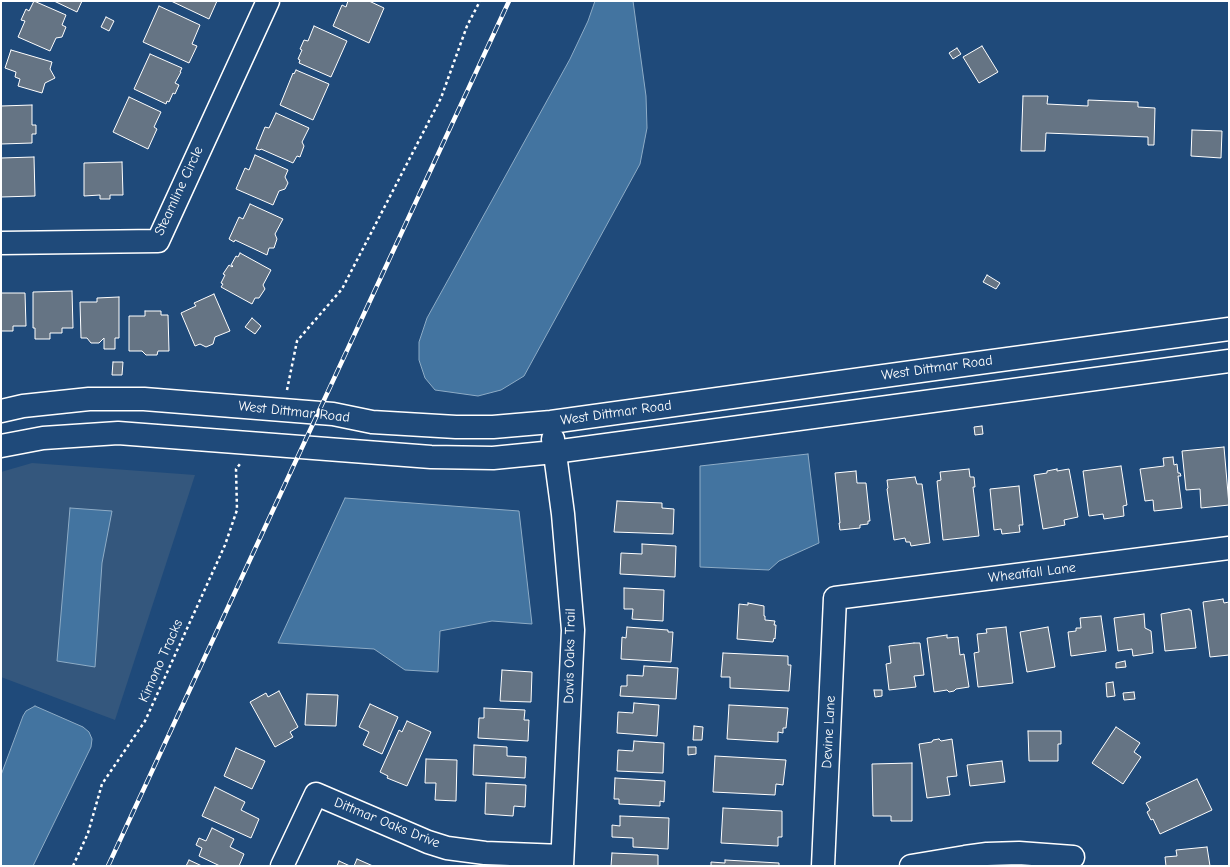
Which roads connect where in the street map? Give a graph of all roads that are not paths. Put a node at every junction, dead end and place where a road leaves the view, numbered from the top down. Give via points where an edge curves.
1 (268, 1) edge
2 (1, 243) edge
3 (1229, 329) edge
4 (1229, 360) edge
5 (1, 411) edge
6 (551, 422) junction
7 (1, 446) edge
8 (554, 452) junction
9 (1229, 548) edge
10 (835, 598) joint
11 (1074, 857) dead end
12 (562, 861) edge
13 (282, 866) edge
14 (823, 866) edge
15 (911, 866) edge

1 - 2 street, Steamline Circle via 158,241
3 - 6 street, West Dittmar Road
4 - 8 street
5 - 6 street, West Dittmar Road via 89,399 144,399 333,414 372,422 456,427
6 - 8 street, Davis Oaks Trail
7 - 8 street via 43,438 118,433 431,457 493,458
8 - 12 street, Davis Oaks Trail via 563,514 573,630
9 - 10 street, Wheatfall Lane
10 - 14 street, Devine Lane
11 - 15 street via 1019,853 987,854
12 - 13 street, Dittmar Oaks Drive via 447,848 316,794

